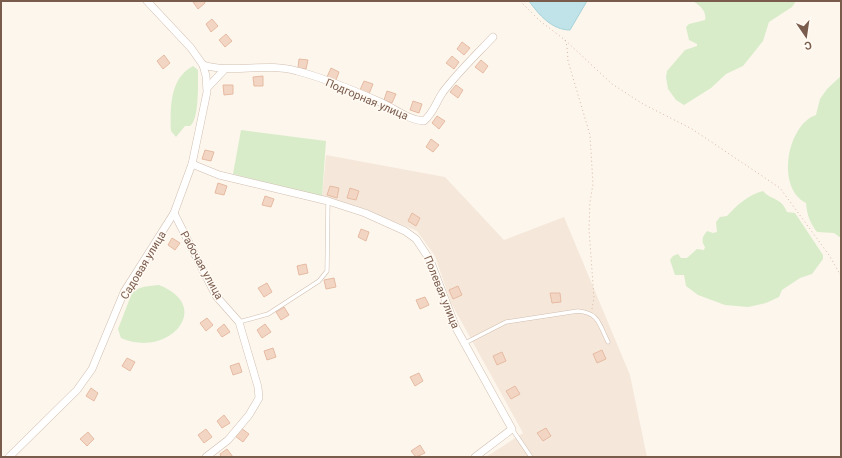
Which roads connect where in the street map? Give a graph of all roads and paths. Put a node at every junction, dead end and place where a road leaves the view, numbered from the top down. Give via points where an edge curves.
1 (147, 1) edge
2 (520, 1) edge
3 (494, 37) dead end
4 (565, 40) junction
5 (203, 65) junction
6 (224, 70) junction
7 (208, 87) junction
8 (192, 164) junction
9 (328, 201) junction
10 (174, 213) junction
11 (841, 276) edge
12 (590, 312) junction
13 (239, 322) junction
14 (608, 342) dead end
15 (464, 344) junction
16 (512, 429) junction
17 (8, 457) edge
18 (206, 457) edge
19 (475, 457) edge
20 (531, 457) edge

1 - 5 street via 191,48
2 - 4 path via 540,21
3 - 6 street, Подгорная улица via 454,79 424,121 294,70
4 - 11 path via 612,84 643,104 692,128 780,188 829,255
4 - 12 path via 568,61 592,144 593,184 589,229 594,303
5 - 6 street, Подгорная улица
5 - 7 street, Садовая улица
6 - 7 street
7 - 8 street, Садовая улица
8 - 9 street, Полевая улица via 219,175
8 - 10 street, Садовая улица
9 - 13 lane via 327,271 319,281 268,314
9 - 15 street, Полевая улица via 365,212 416,239 430,260
10 - 13 street, Рабочая улица via 216,296
10 - 17 street, Садовая улица via 124,292 97,359 86,378
12 - 14 lane via 598,321
12 - 15 lane via 506,322
13 - 18 street, Рабочая улица via 258,387 258,398 249,416 236,431
15 - 16 street, Полевая улица
16 - 19 street
16 - 20 lane

